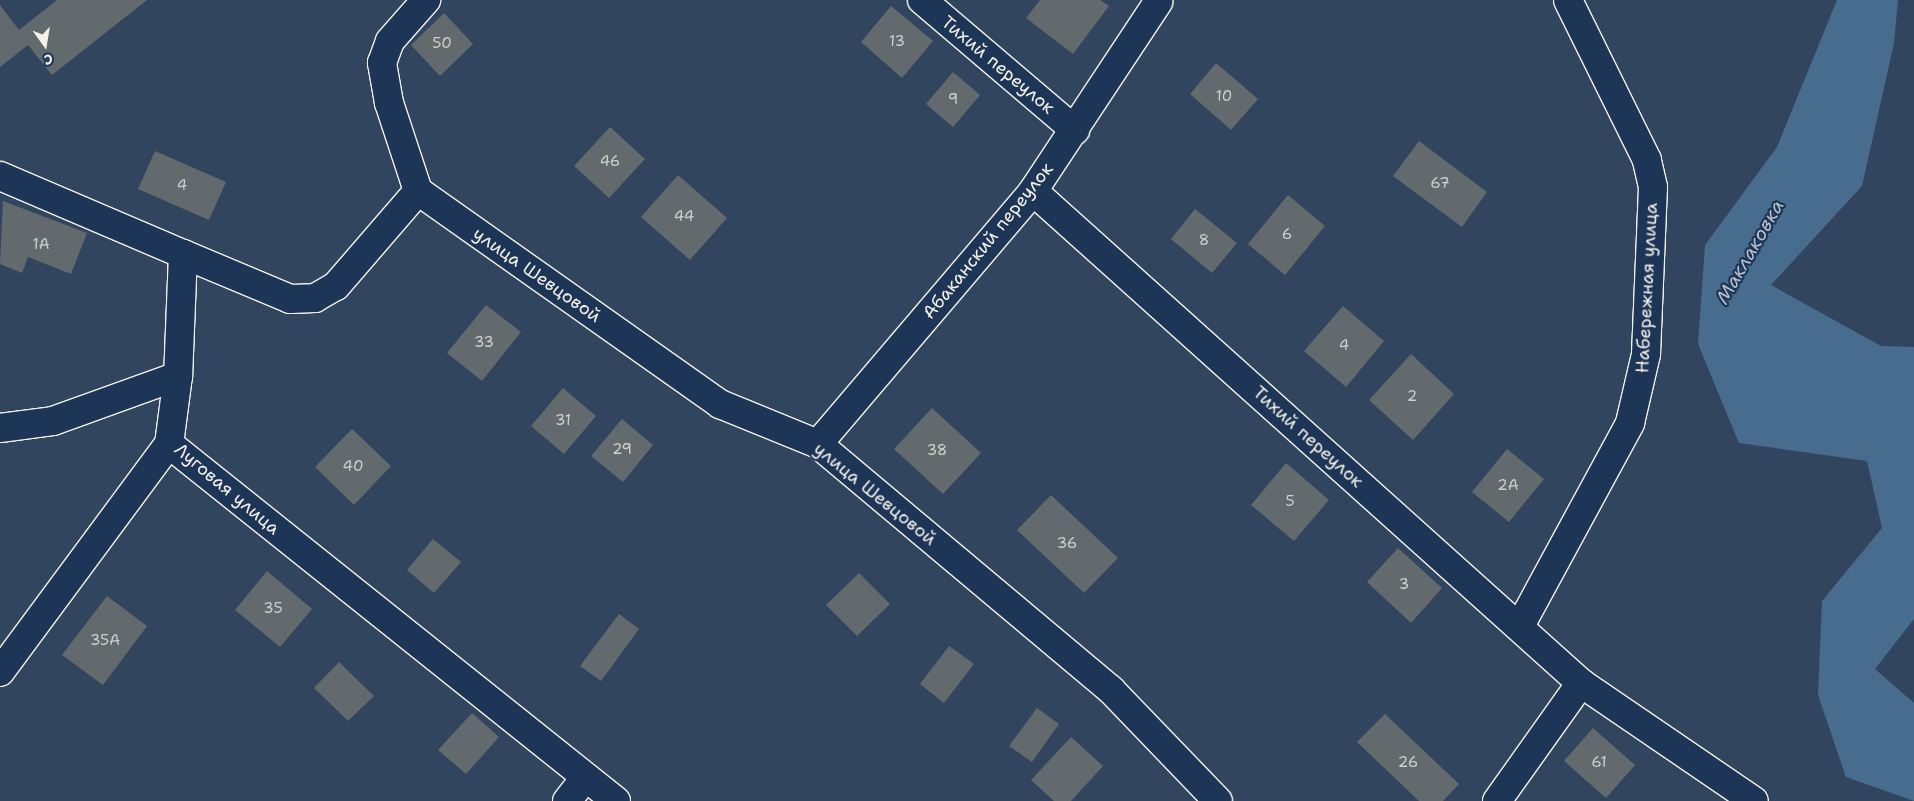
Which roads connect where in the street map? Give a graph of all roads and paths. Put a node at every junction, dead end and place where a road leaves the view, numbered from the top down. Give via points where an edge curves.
1 (426, 0) edge
2 (922, 0) edge
3 (1568, 0) edge
4 (1158, 2) dead end
5 (1075, 130) junction
6 (0, 176) edge
7 (418, 191) junction
8 (1033, 191) junction
9 (183, 254) junction
10 (178, 376) junction
11 (0, 428) edge
12 (169, 444) junction
13 (818, 444) junction
14 (1520, 626) junction
15 (0, 672) edge
16 (1581, 683) junction
17 (585, 778) junction
18 (567, 801) edge
19 (616, 801) edge
20 (1218, 801) edge
21 (1497, 801) edge
22 (1754, 801) edge

1 - 7 street via 390,41 382,63 389,104
2 - 5 street, Тихий переулок
3 - 14 street, Набережная улица via 1647,160 1652,187 1646,354 1630,423
4 - 5 street, Абаканский переулок
5 - 8 street, Абаканский переулок
6 - 9 street
7 - 9 street via 336,286 315,298 290,298
7 - 13 street, улица Шевцовой via 720,404
8 - 13 street, Абаканский переулок
8 - 14 street, Тихий переулок
9 - 10 street, Луговая улица
10 - 11 street via 53,421
10 - 12 street, Луговая улица
12 - 15 street
12 - 17 street, Луговая улица
13 - 20 street, улица Шевцовой via 1111,690
14 - 16 street, Тихий переулок
16 - 21 street
16 - 22 street
17 - 18 street
17 - 19 street, Луговая улица

